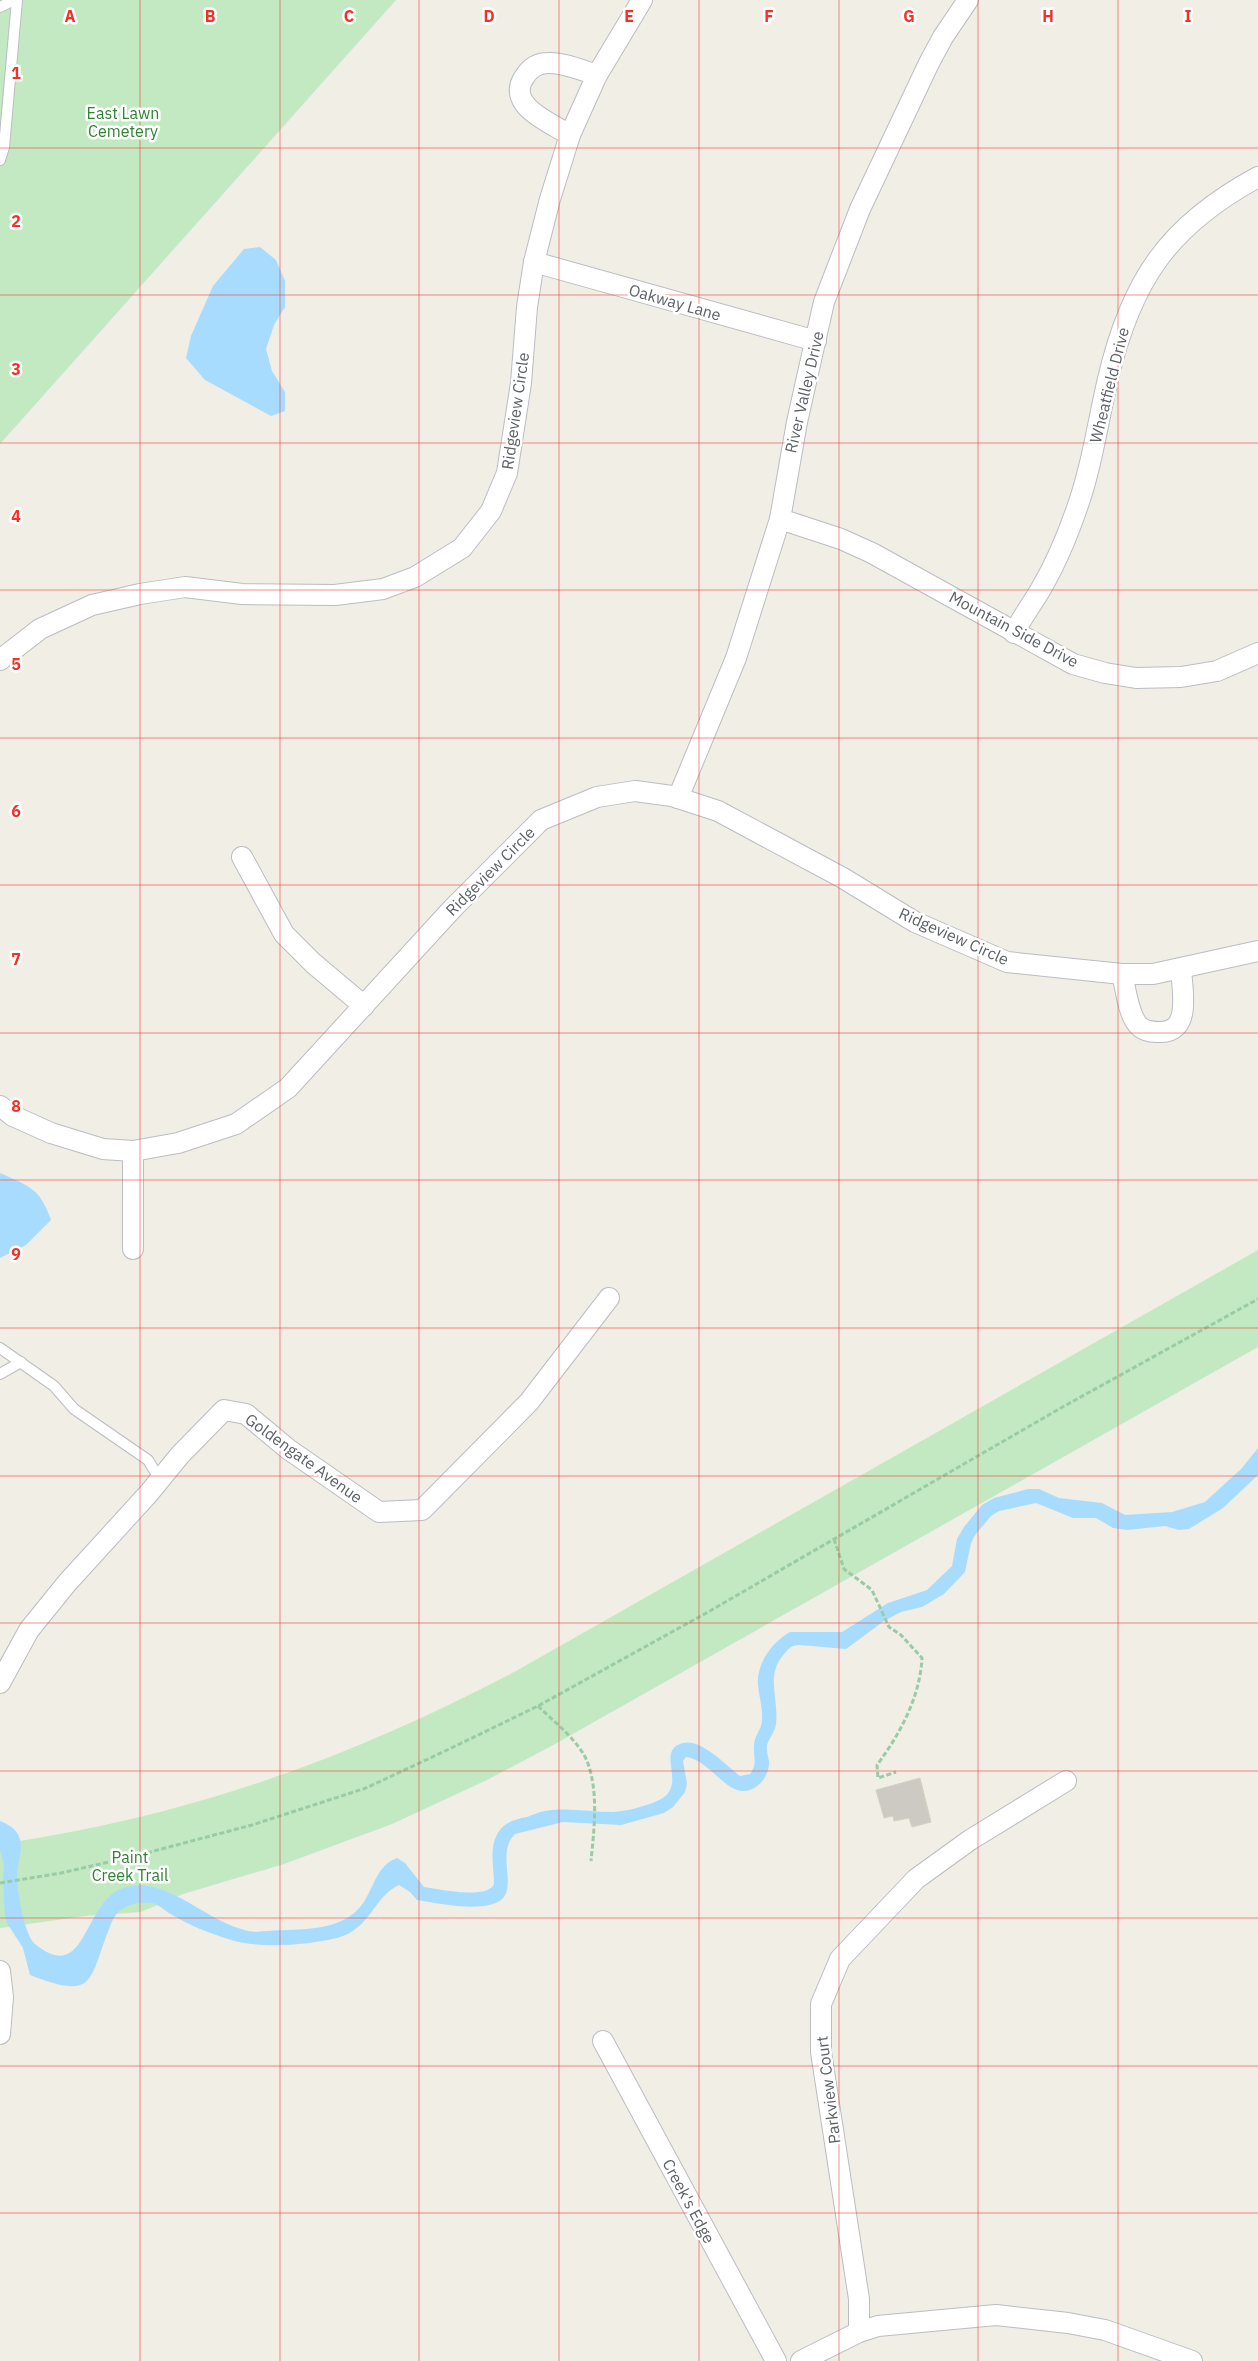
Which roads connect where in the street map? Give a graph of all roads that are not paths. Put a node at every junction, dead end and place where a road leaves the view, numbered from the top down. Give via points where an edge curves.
1 (15, 0) edge
2 (642, 0) edge
3 (968, 0) edge
4 (0, 6) edge
5 (598, 75) junction
6 (570, 135) junction
7 (0, 160) edge
8 (1258, 177) edge
9 (534, 262) junction
10 (816, 341) junction
11 (780, 519) junction
12 (1014, 633) junction
13 (1258, 653) edge
14 (0, 660) edge
15 (678, 798) junction
16 (242, 857) dead end
17 (1258, 950) edge
18 (1181, 970) junction
19 (1122, 974) junction
20 (364, 1006) junction
21 (0, 1106) edge
22 (133, 1151) junction
23 (133, 1248) dead end
24 (609, 1298) dead end
25 (0, 1348) edge
26 (21, 1362) junction
27 (0, 1374) edge
28 (160, 1480) junction
29 (0, 1683) edge
30 (1066, 1781) dead end
31 (0, 1971) edge
32 (0, 2034) edge
33 (603, 2041) dead end
34 (859, 2332) junction
35 (776, 2361) edge
36 (801, 2361) edge
37 (1192, 2361) edge

1 - 4 lane
1 - 7 lane via 4,147
2 - 5 street, Ridgeview Circle
3 - 10 street, River Valley Drive via 929,63 860,209 824,302
5 - 6 street, Ridgeview Circle
5 - 6 street via 549,63 534,66 524,77 520,88 521,100 531,111
6 - 9 street, Ridgeview Circle
8 - 12 street, Wheatfield Drive via 1222,198 1171,240 1139,288 1120,332 1077,507 1042,587
9 - 10 street, Oakway Lane
9 - 14 street, Ridgeview Circle via 508,473 491,511 462,548 415,577 383,589 335,595 251,594 185,587 92,605 40,628
10 - 11 street, River Valley Drive via 796,422
11 - 12 street, Mountain Side Drive via 872,553
11 - 15 street, River Valley Drive via 739,649
12 - 13 street, Mountain Side Drive via 1073,664 1136,678 1181,677 1217,671
15 - 19 street, Ridgeview Circle via 718,811 843,878 915,922 1007,962
15 - 20 street, Ridgeview Circle via 635,791 597,797 541,820 453,908
16 - 20 street via 284,934 312,963
17 - 18 street, Ridgeview Circle
18 - 19 street, Ridgeview Circle
18 - 19 street via 1184,1009 1177,1024 1165,1032 1151,1032 1139,1026 1131,1010
20 - 22 street, Ridgeview Circle via 288,1088 236,1124 178,1143
21 - 22 street, Ridgeview Circle via 13,1116 52,1133 104,1149
22 - 23 street
24 - 28 street, Goldengate Avenue via 529,1402 422,1510 379,1512 288,1449 246,1414 224,1410
25 - 26 lane
26 - 27 lane
26 - 28 lane via 54,1386 74,1408 148,1460
28 - 29 street, Goldengate Avenue via 28,1630
30 - 34 street, Parkview Court via 970,1840 921,1875 840,1959 821,2004 821,2052 860,2300
31 - 32 street via 3,1997
33 - 35 street, Creek's Edge
34 - 36 street
34 - 37 street via 878,2326 996,2315 1105,2330

